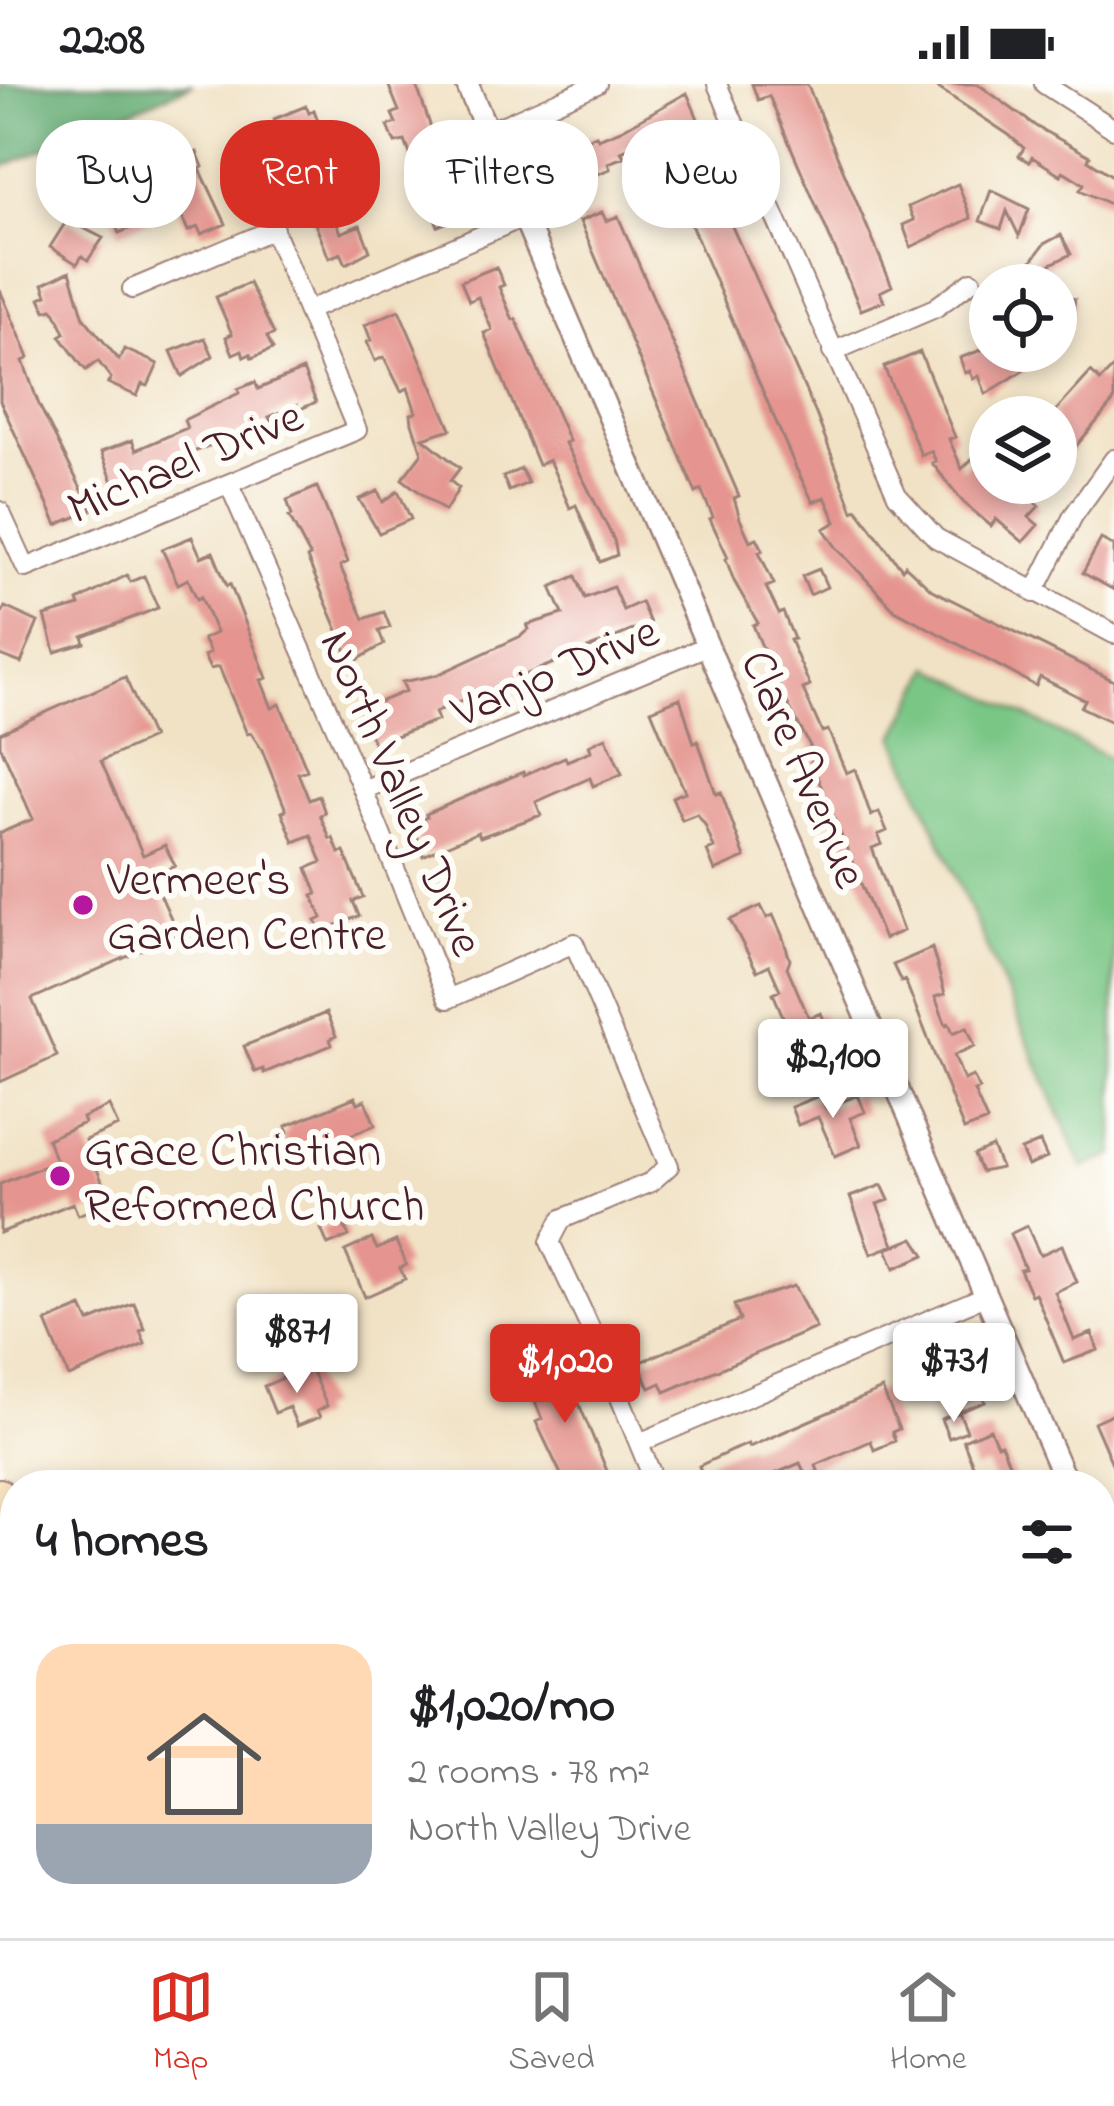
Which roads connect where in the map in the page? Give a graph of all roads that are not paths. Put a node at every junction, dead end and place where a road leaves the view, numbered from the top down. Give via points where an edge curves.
1 (467, 84) edge
2 (597, 84) edge
3 (717, 84) edge
4 (1044, 84) edge
5 (483, 120) edge
6 (515, 120) edge
7 (1114, 129) edge
8 (499, 228) edge
9 (529, 228) edge
10 (274, 229) joint
11 (969, 283) edge
12 (132, 289) dead end
13 (309, 310) junction
14 (832, 352) junction
15 (1114, 459) edge
16 (230, 484) junction
17 (0, 511) edge
18 (1034, 592) junction
19 (1114, 634) edge
20 (707, 646) junction
21 (363, 790) junction
22 (985, 1296) junction
23 (639, 1443) junction
24 (650, 1470) edge
25 (1060, 1470) edge

1 - 5 street, Clare Avenue
2 - 6 street
3 - 14 street
4 - 7 street
8 - 13 street
9 - 20 street, Clare Avenue
10 - 12 street
10 - 13 street, Michael Drive
11 - 14 street via 935,308
13 - 16 street, Michael Drive via 357,430
14 - 18 street via 885,475 910,512 936,538
15 - 18 street
16 - 17 street, Michael Drive via 26,568
16 - 21 street, North Valley Drive
18 - 19 street
20 - 21 street, Vanjo Drive
20 - 22 street, Clare Avenue
21 - 23 street, North Valley Drive via 448,999 574,944 669,1166 651,1182 562,1220 550,1242
22 - 23 street
22 - 25 street, Clare Avenue
23 - 24 street, North Valley Drive

